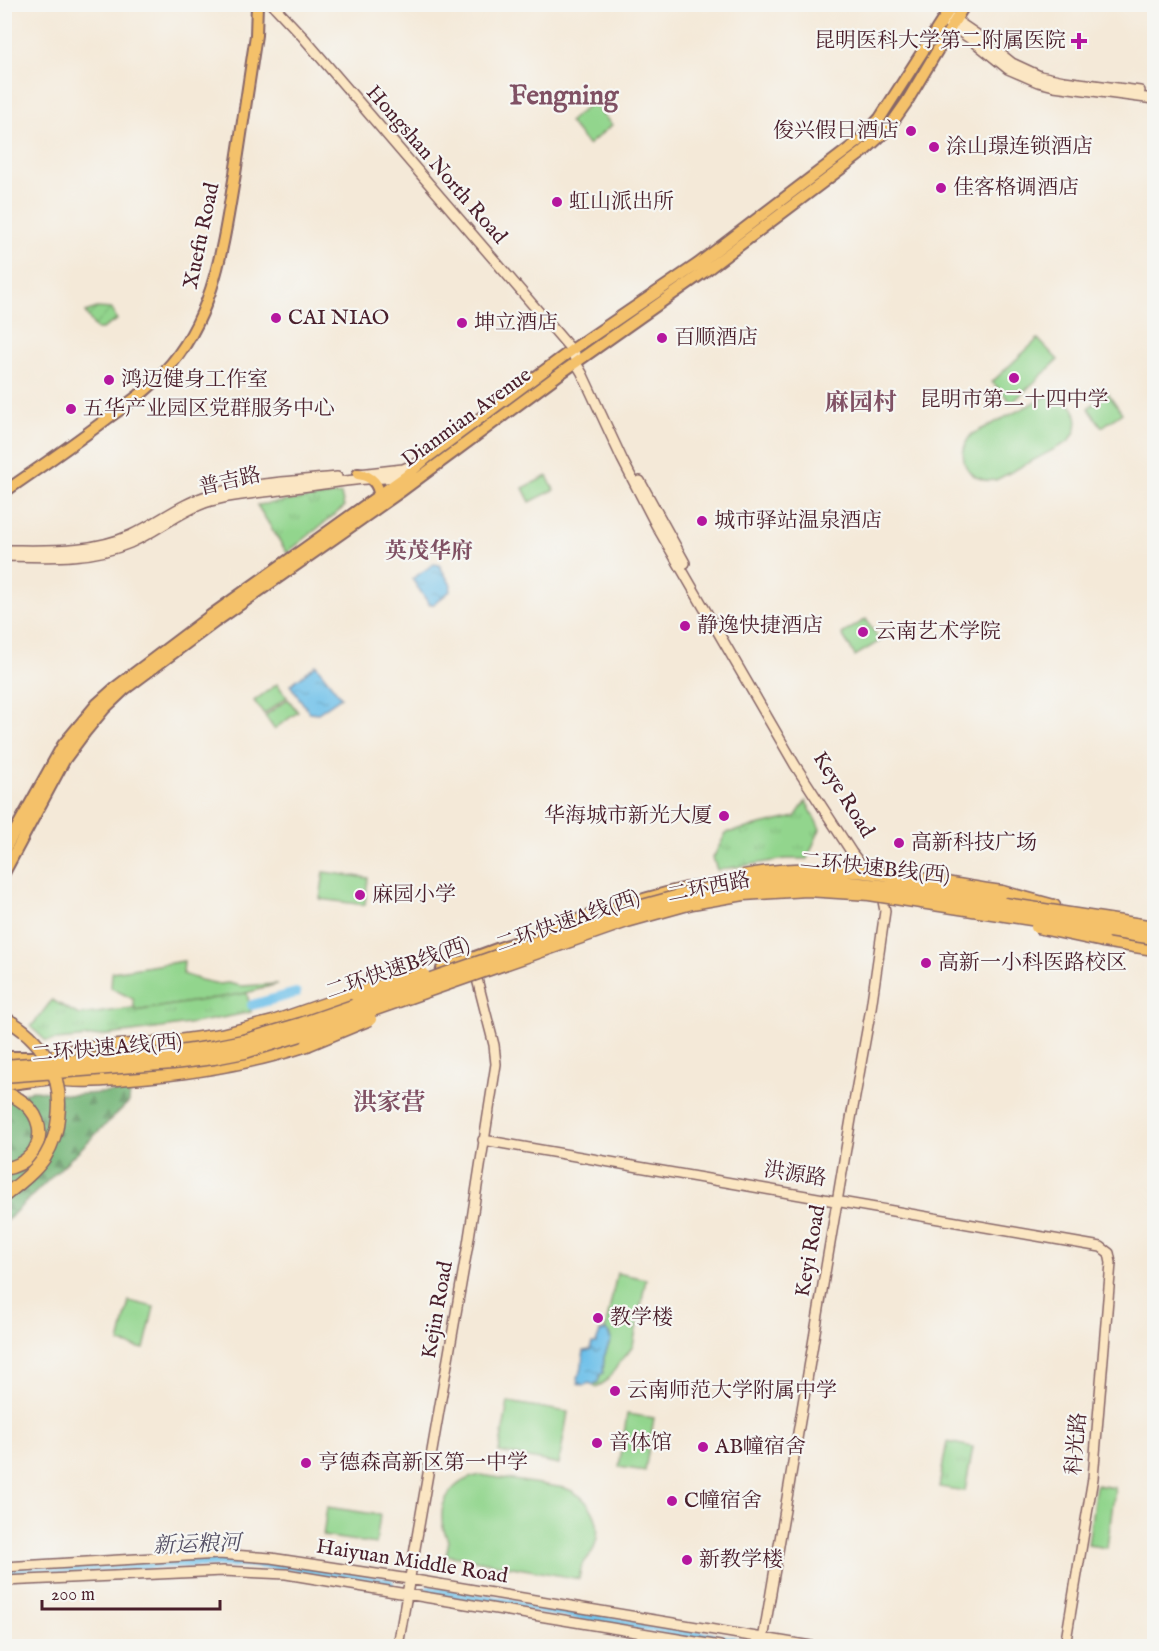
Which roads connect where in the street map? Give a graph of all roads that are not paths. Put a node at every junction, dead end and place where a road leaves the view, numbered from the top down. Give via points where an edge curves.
1 (258, 4) edge
2 (272, 4) edge
3 (965, 4) edge
4 (950, 17) edge
5 (1089, 87) junction
6 (1155, 93) edge
7 (1155, 99) edge
8 (572, 350) junction
9 (578, 361) junction
10 (428, 457) junction
11 (435, 466) junction
12 (406, 476) junction
13 (358, 477) junction
14 (372, 480) junction
15 (4, 492) edge
16 (379, 494) junction
17 (370, 507) junction
18 (4, 550) edge
19 (4, 556) edge
20 (4, 851) edge
21 (863, 867) joint
22 (4, 873) edge
23 (871, 878) junction
24 (679, 895) junction
25 (883, 902) junction
26 (1054, 906) junction
27 (966, 908) junction
28 (1155, 921) edge
29 (1155, 927) edge
30 (1155, 938) edge
31 (1155, 943) edge
32 (1155, 949) edge
33 (491, 957) junction
34 (471, 979) junction
35 (4, 1018) edge
36 (4, 1057) edge
37 (50, 1057) junction
38 (4, 1066) edge
39 (4, 1076) edge
40 (52, 1078) junction
41 (4, 1085) edge
42 (4, 1093) edge
43 (483, 1140) junction
44 (4, 1169) edge
45 (4, 1196) edge
46 (838, 1200) junction
47 (1101, 1247) joint
48 (4, 1567) edge
49 (409, 1579) junction
50 (4, 1581) edge
51 (407, 1595) junction
52 (763, 1642) edge
53 (398, 1647) edge
54 (720, 1647) edge
55 (811, 1647) edge
56 (1065, 1647) edge

1 - 15 main road, Xuefu Road via 228,215 214,282 191,337 165,372 140,394
2 - 8 street, Hongshan North Road
3 - 4 main road, Dianmian Avenue
4 - 5 street via 1020,68
4 - 8 main road, Dianmian Avenue via 880,118 859,141 698,264
4 - 9 main road, Dianmian Avenue via 906,103 887,130 704,272
5 - 6 street
5 - 7 street
8 - 9 street, Keye Road
8 - 10 main road, Dianmian Avenue
9 - 11 main road, Dianmian Avenue
9 - 21 street, Keye Road via 656,525 795,765
10 - 12 main road, Dianmian Avenue
10 - 13 street, 普吉路 via 403,469
11 - 12 street
11 - 17 main road, Dianmian Avenue
12 - 14 street
12 - 16 main road, Dianmian Avenue
13 - 14 main road
13 - 17 main road via 369,488
13 - 18 street, 普吉路 via 238,488 208,495 131,535 86,549
13 - 19 street, 普吉路 via 210,502 180,514 131,543 88,555
14 - 16 main road
16 - 17 main road, Dianmian Avenue
17 - 20 main road, Dianmian Avenue via 210,616 97,704 63,745
17 - 22 main road, Dianmian Avenue via 125,689 104,709 65,759
21 - 23 street, Keyi Road
23 - 25 street, Keyi Road
23 - 26 main road, 二环西路
23 - 37 main road, 二环西路 via 785,875 699,885 600,913 252,1033 172,1047
24 - 26 highway, bridge via 745,876 807,869 872,873 1002,892
24 - 29 highway, 二环快速B线(西), bridge via 753,882 831,880
24 - 33 highway, 二环快速B线(西), bridge
25 - 31 main road, 二环西路
25 - 34 main road, 二环西路 via 796,896 714,904 629,926
25 - 46 street, Keyi Road via 885,916
26 - 28 main road, 二环西路
27 - 30 highway, 二环快速A线(西), bridge
27 - 32 highway, bridge via 1081,937
27 - 34 highway, 二环快速A线(西), bridge via 830,891 734,895 638,918
33 - 37 highway, bridge via 391,982 251,1028
33 - 38 highway, 二环快速B线(西), bridge via 243,1041 172,1053
34 - 39 highway, 二环快速A线(西), bridge via 235,1054 173,1064
34 - 40 main road, 二环西路 via 247,1057 184,1068
34 - 40 highway, bridge via 282,1053 248,1062 137,1077 85,1081
34 - 43 street, Kejin Road via 496,1053
35 - 45 highway, bridge via 28,1034 48,1058 56,1077 59,1106 56,1129 46,1154
36 - 37 main road, 二环西路
37 - 40 main road via 43,1069
40 - 41 main road, 二环西路
42 - 44 highway via 28,1105 39,1129 38,1142 29,1157
43 - 46 street, 洪源路
43 - 49 street, Kejin Road
46 - 47 street, 洪源路
46 - 52 street, Keyi Road
47 - 56 street, 科光路 via 1109,1253 1111,1263 1094,1467
48 - 49 street, Haiyuan Middle Road via 219,1554
49 - 51 street, Kejin Road
49 - 52 street, Haiyuan Middle Road
50 - 51 street, Haiyuan Middle Road via 252,1572 286,1574
51 - 53 street, Kejin Road
51 - 54 street, Haiyuan Middle Road
52 - 55 street, Haiyuan Middle Road

